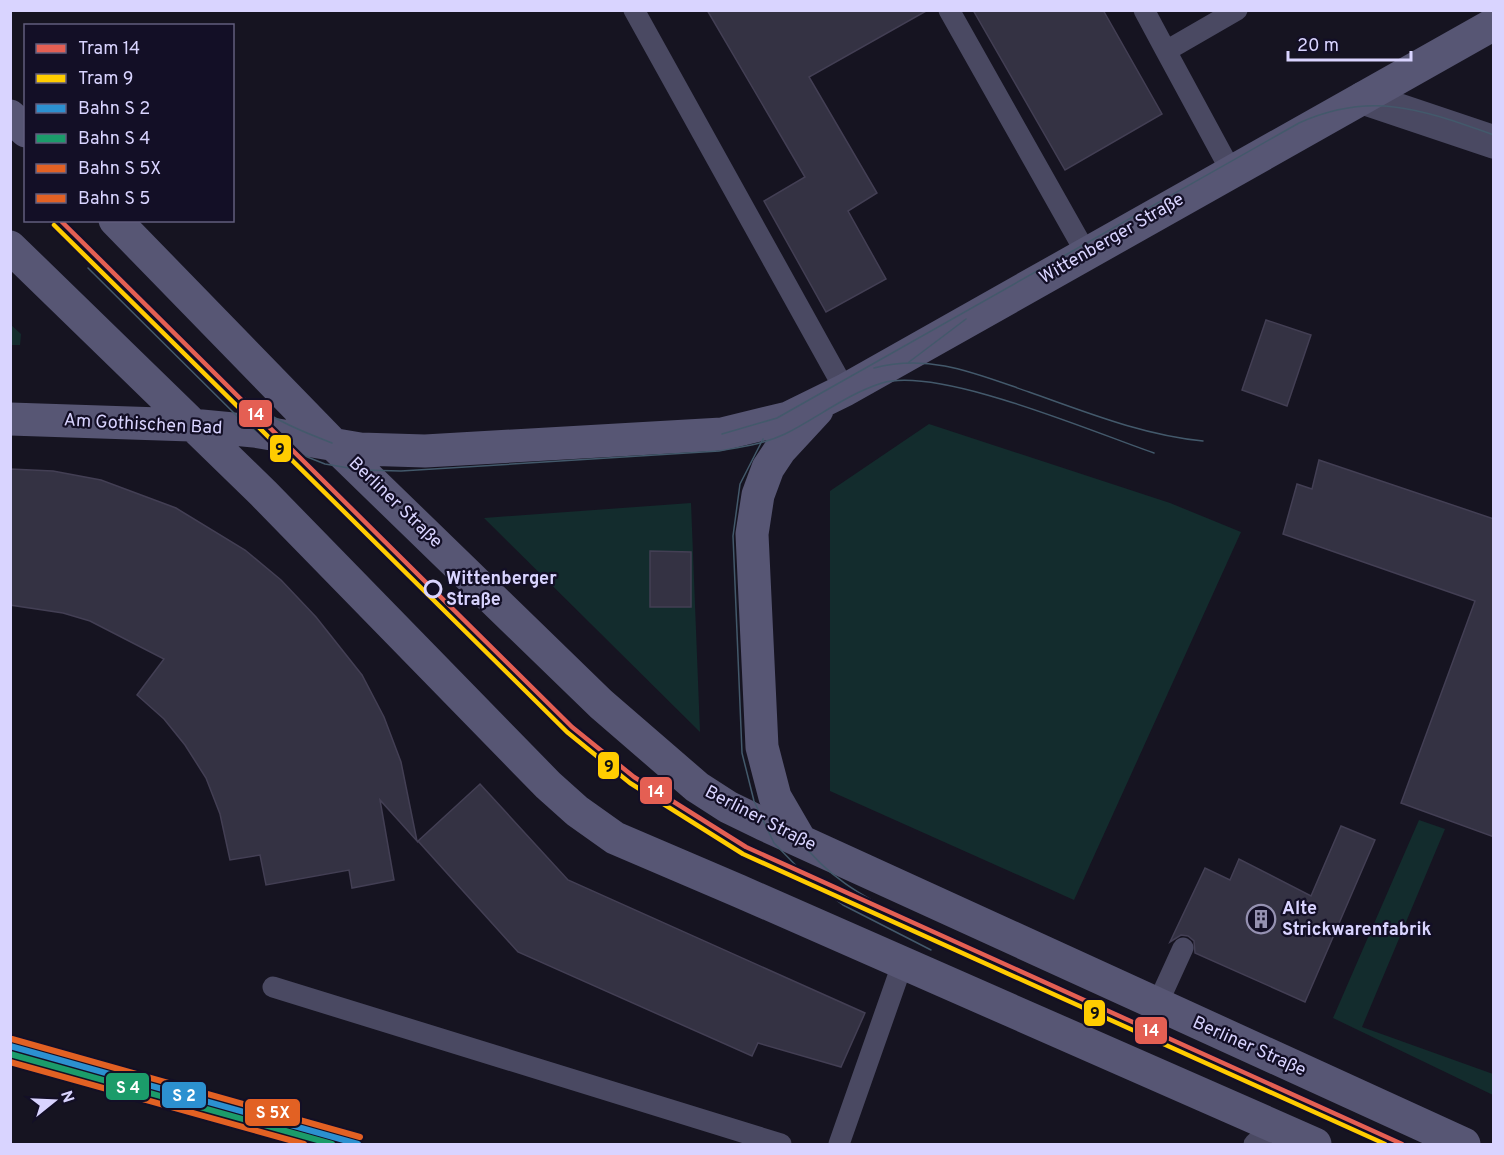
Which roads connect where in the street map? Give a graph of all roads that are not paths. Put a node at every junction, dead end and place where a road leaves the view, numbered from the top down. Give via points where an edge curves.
1 (634, 10) edge
2 (949, 10) edge
3 (1144, 10) edge
4 (1237, 10) edge
5 (1494, 24) edge
6 (1167, 51) junction
7 (1364, 98) junction
8 (10, 116) edge
9 (24, 129) edge
10 (1494, 142) edge
11 (1231, 171) junction
12 (117, 222) edge
13 (10, 247) edge
14 (1086, 253) junction
15 (837, 394) junction
16 (10, 419) edge
17 (191, 425) junction
18 (332, 443) junction
19 (800, 840) junction
20 (1183, 948) dead end
21 (903, 962) junction
22 (273, 987) dead end
23 (1157, 1005) junction
24 (1264, 1135) edge
25 (781, 1144) edge
26 (839, 1144) edge
27 (1315, 1144) edge
28 (1464, 1144) edge

1 - 15 lane
2 - 14 lane
3 - 6 lane
4 - 6 lane
5 - 7 main road, Wittenberger Straße
6 - 11 lane
7 - 10 street
7 - 11 main road, Wittenberger Straße
8 - 9 main road
11 - 14 main road, Wittenberger Straße
12 - 18 main road, Berliner Straße
13 - 17 main road
14 - 15 main road, Wittenberger Straße
15 - 18 main road, Wittenberger Straße via 773,423 722,434 417,451
15 - 19 main road via 786,444 768,468 756,501 752,534 762,747 775,797
16 - 17 main road, Am Gothischen Bad
17 - 18 main road, Am Gothischen Bad
17 - 21 main road via 577,811 615,838 646,853
18 - 19 main road, Berliner Straße via 654,752 728,807
19 - 23 main road, Berliner Straße
20 - 23 lane
21 - 24 main road
21 - 26 lane
22 - 25 lane
23 - 28 main road, Berliner Straße
24 - 27 main road

